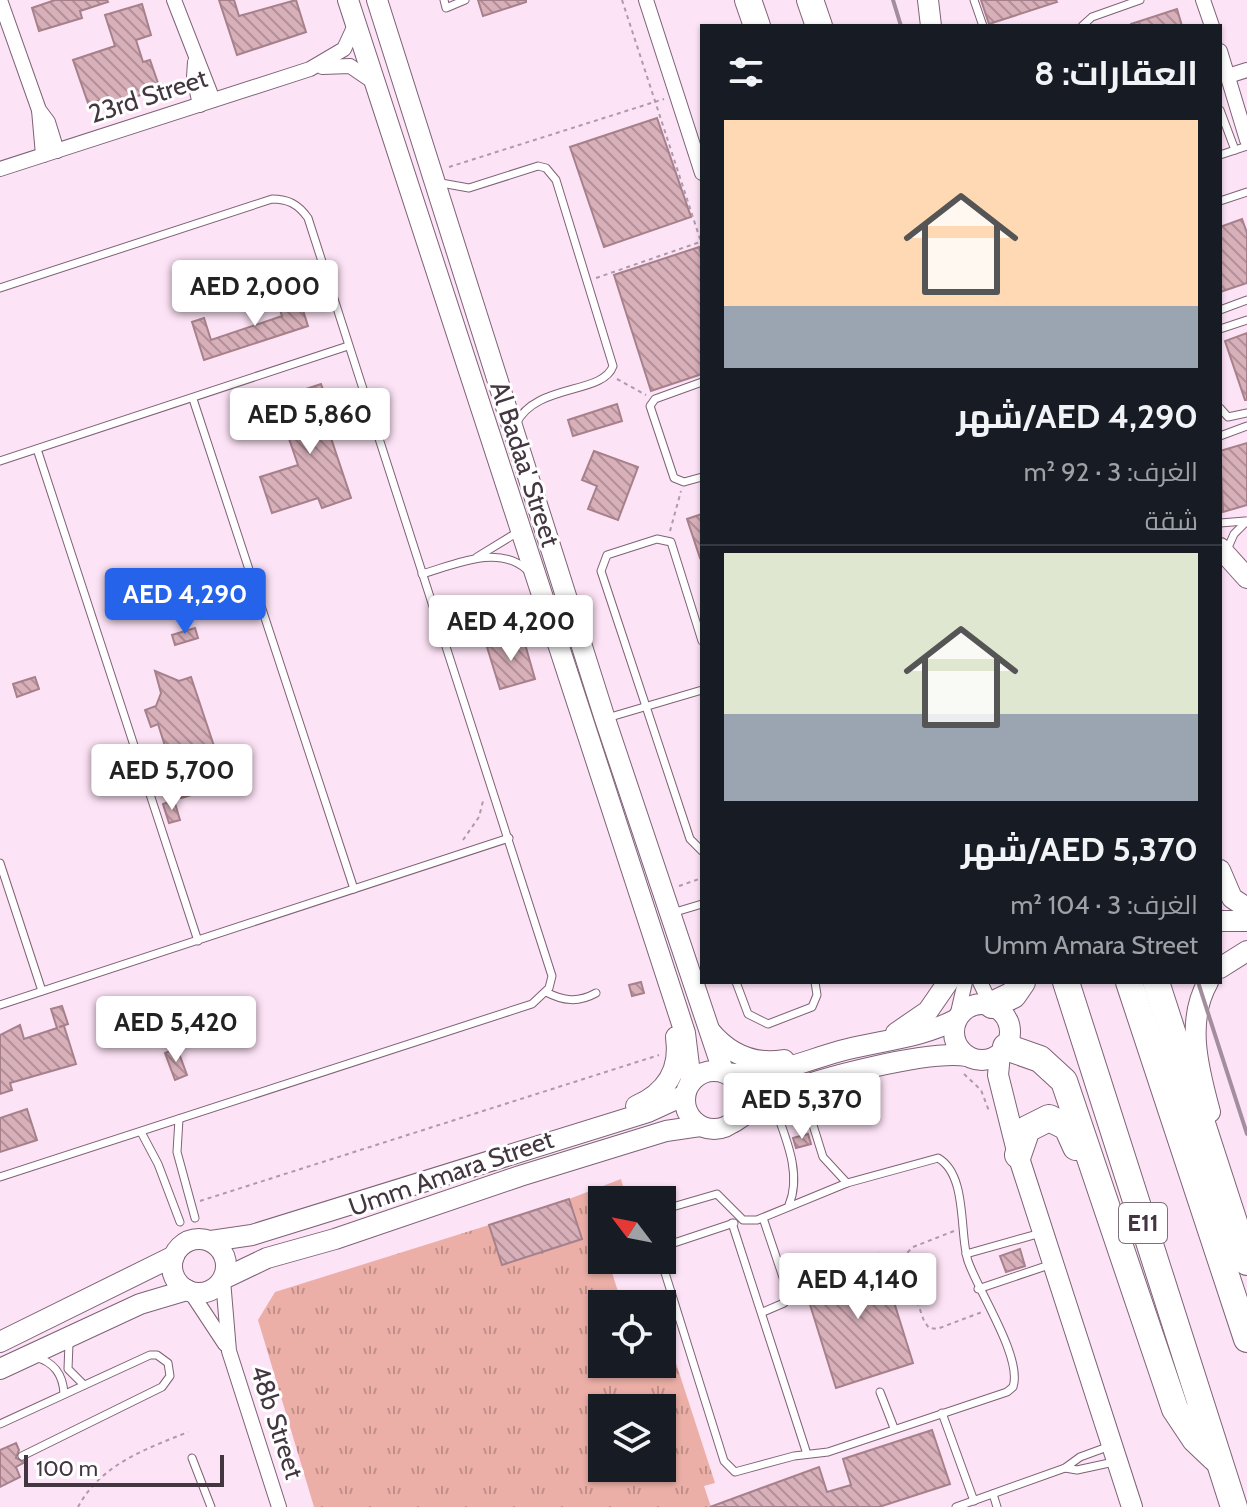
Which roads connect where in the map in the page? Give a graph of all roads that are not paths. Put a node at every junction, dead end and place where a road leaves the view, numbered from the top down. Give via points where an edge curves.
1 (0, 0) edge
2 (174, 0) edge
3 (348, 0) edge
4 (377, 0) edge
5 (444, 0) edge
6 (465, 0) edge
7 (646, 0) edge
8 (748, 0) edge
9 (810, 0) edge
10 (928, 0) edge
11 (974, 0) edge
12 (1140, 0) edge
13 (1203, 0) edge
14 (356, 23) junction
15 (756, 24) edge
16 (818, 24) edge
17 (931, 24) edge
18 (982, 24) edge
19 (1084, 24) edge
20 (1211, 24) edge
21 (1222, 57) edge
22 (310, 69) junction
23 (1247, 70) edge
24 (1247, 80) edge
25 (1230, 81) junction
26 (375, 83) junction
27 (206, 102) junction
28 (1222, 115) edge
29 (1247, 143) edge
30 (1235, 150) junction
31 (50, 153) junction
32 (1222, 154) edge
33 (700, 167) edge
34 (0, 169) edge
35 (432, 175) junction
36 (1247, 192) edge
37 (1222, 200) edge
38 (0, 288) edge
39 (1247, 300) edge
40 (1222, 309) edge
41 (1247, 320) edge
42 (1222, 328) edge
43 (348, 346) junction
44 (700, 383) edge
45 (193, 399) junction
46 (1222, 410) edge
47 (1247, 413) edge
48 (1247, 426) edge
49 (513, 430) junction
50 (1222, 435) edge
51 (37, 449) junction
52 (0, 461) edge
53 (700, 478) edge
54 (1247, 520) edge
55 (1222, 523) edge
56 (518, 531) junction
57 (1223, 551) edge
58 (472, 559) junction
59 (422, 574) junction
60 (533, 575) junction
61 (1247, 578) edge
62 (567, 601) junction
63 (700, 634) edge
64 (700, 691) edge
65 (647, 706) junction
66 (605, 719) junction
67 (509, 838) junction
68 (700, 849) edge
69 (0, 863) edge
70 (1222, 875) edge
71 (354, 889) junction
72 (700, 905) edge
73 (1247, 908) edge
74 (670, 914) junction
75 (1222, 921) edge
76 (1247, 921) edge
77 (198, 941) junction
78 (1247, 951) edge
79 (1222, 967) edge
80 (666, 982) junction
81 (737, 984) edge
82 (815, 984) edge
83 (947, 984) edge
84 (965, 984) edge
85 (1021, 984) edge
86 (1067, 984) edge
87 (1130, 984) edge
88 (1157, 984) edge
89 (1207, 984) edge
90 (42, 991) junction
91 (546, 992) junction
92 (596, 993) dead end
93 (988, 997) edge
94 (0, 1005) edge
95 (957, 1018) junction
96 (703, 1020) junction
97 (877, 1042) junction
98 (843, 1050) junction
99 (1003, 1051) junction
100 (966, 1062) junction
101 (724, 1072) junction
102 (801, 1087) junction
103 (688, 1089) junction
104 (772, 1099) junction
105 (179, 1119) junction
106 (734, 1122) junction
107 (700, 1126) junction
108 (592, 1127) junction
109 (141, 1132) junction
110 (1018, 1155) junction
111 (1219, 1175) junction
112 (0, 1177) edge
113 (847, 1183) junction
114 (1104, 1196) junction
115 (789, 1205) junction
116 (676, 1206) edge
117 (195, 1218) dead end
118 (763, 1218) junction
119 (743, 1220) junction
120 (180, 1222) dead end
121 (732, 1223) junction
122 (1043, 1233) junction
123 (211, 1241) junction
124 (676, 1242) edge
125 (966, 1254) junction
126 (174, 1256) junction
127 (1247, 1262) edge
128 (1053, 1264) junction
129 (665, 1274) edge
130 (223, 1280) junction
131 (978, 1289) junction
132 (188, 1291) junction
133 (763, 1312) junction
134 (71, 1336) junction
135 (1247, 1339) edge
136 (0, 1342) edge
137 (229, 1351) junction
138 (29, 1355) junction
139 (0, 1369) edge
140 (84, 1385) junction
141 (880, 1392) dead end
142 (64, 1394) junction
143 (942, 1413) junction
144 (0, 1424) edge
145 (894, 1428) junction
146 (1115, 1453) junction
147 (807, 1454) junction
148 (22, 1456) dead end
149 (192, 1458) dead end
150 (1220, 1464) junction
151 (1065, 1468) junction
152 (993, 1494) junction
153 (974, 1501) junction
154 (211, 1507) edge
155 (279, 1507) edge
156 (956, 1507) edge
157 (997, 1507) edge
158 (1132, 1507) edge
159 (1234, 1507) edge

1 - 31 street
2 - 27 street
3 - 14 street, Al Badaa' Street
4 - 35 street, Al Badaa' Street
5 - 6 lane via 446,8
7 - 33 street
8 - 15 highway
9 - 16 highway
10 - 17 street
11 - 18 lane
12 - 19 lane
13 - 20 street
14 - 22 street, 23rd Street via 344,49
14 - 26 street, Al Badaa' Street
21 - 25 street
22 - 26 street, 23rd Street via 350,66
22 - 27 street, 23rd Street
23 - 25 street
24 - 25 street
25 - 29 street
26 - 56 street, Al Badaa' Street
27 - 31 street, 23rd Street
28 - 30 lane
29 - 30 lane
30 - 32 lane
31 - 34 street, 23rd Street
35 - 49 street, Al Badaa' Street
35 - 49 lane via 450,186 469,188 531,167 546,168 556,180 612,361 609,375 537,399
36 - 37 lane
38 - 43 lane via 283,199 308,218
39 - 40 lane
41 - 42 lane
43 - 45 lane
43 - 59 lane
44 - 53 lane via 655,399 650,409 671,474 684,482
45 - 51 lane
45 - 71 lane
46 - 47 lane via 1228,417
48 - 50 lane
49 - 62 street, Al Badaa' Street
51 - 52 lane
51 - 77 lane
54 - 55 lane
54 - 57 lane
56 - 58 lane
56 - 60 street, Al Badaa' Street
56 - 62 street via 536,537 553,585
57 - 61 street
58 - 59 lane
58 - 60 lane via 507,558
59 - 67 lane
60 - 80 street, Al Badaa' Street
62 - 66 street, Al Badaa' Street
63 - 65 lane via 674,546 667,539 607,555 601,571
64 - 65 lane
65 - 66 lane
65 - 68 lane via 690,839
66 - 74 street, Al Badaa' Street
67 - 71 lane
67 - 91 lane via 550,964
69 - 90 lane
70 - 73 street via 1232,898
71 - 77 lane
72 - 74 lane
74 - 96 street, Al Badaa' Street
75 - 76 street
77 - 90 lane
78 - 79 street
80 - 103 street, Al Badaa' Street via 688,1045
80 - 108 street via 678,1049 672,1076 656,1095
81 - 82 lane via 748,1014 768,1024 812,1007
83 - 97 street via 917,1021
84 - 95 street
85 - 93 highway via 1013,995
86 - 150 highway, E11
87 - 135 highway, E11
88 - 111 highway
89 - 111 street via 1199,1002 1196,1038 1220,1150
90 - 94 lane
91 - 92 lane via 575,1000
91 - 105 lane via 532,1004
93 - 95 street
93 - 99 street via 1009,1023
95 - 97 street via 921,1034
95 - 100 street via 953,1035
96 - 98 street via 725,1046 757,1061
96 - 101 street, Al Badaa' Street
97 - 98 street
98 - 101 street via 761,1075
99 - 100 street
99 - 110 street via 998,1075
99 - 114 highway via 1040,1059 1064,1081
100 - 102 street via 930,1055
100 - 110 street via 985,1081
101 - 103 street via 704,1073
101 - 106 street via 738,1084 743,1099
102 - 104 street
102 - 113 lane via 823,1157
103 - 107 street via 686,1110
103 - 108 street, Umm Amara Street via 648,1112
104 - 106 street
104 - 115 lane via 795,1176
105 - 109 lane
105 - 117 lane via 177,1152
106 - 107 street via 714,1130
107 - 130 street, Umm Amara Street via 666,1131 520,1176 267,1258
108 - 123 street, Umm Amara Street via 252,1235
109 - 112 lane
109 - 120 lane
110 - 114 highway via 1033,1123 1058,1119 1071,1132 1085,1173
110 - 122 street
111 - 127 highway
113 - 115 lane
113 - 125 lane via 938,1158 949,1168 966,1227
114 - 150 highway via 1175,1409
115 - 118 lane
116 - 119 lane via 717,1194
118 - 119 lane
118 - 133 lane via 789,1295
119 - 121 lane
121 - 124 lane
121 - 133 lane
122 - 125 lane
122 - 128 street
123 - 126 street via 188,1241
123 - 130 street via 224,1254
125 - 131 lane
126 - 132 street via 174,1276
126 - 136 street
128 - 131 lane
128 - 146 street
129 - 147 lane via 727,1466 741,1472
130 - 132 street via 208,1292
130 - 137 street, 48b Street
131 - 143 lane via 992,1308 1014,1372 1013,1387
132 - 134 street via 140,1304
132 - 137 street, 48b Street
133 - 147 lane
134 - 138 street
134 - 140 lane via 66,1362
137 - 155 street, 48b Street
138 - 139 street
138 - 142 lane via 55,1367
140 - 142 lane
140 - 148 lane via 150,1355 163,1358 171,1369 162,1387
141 - 145 lane
142 - 144 lane
143 - 145 lane
143 - 153 lane
145 - 147 lane via 828,1452
146 - 151 lane via 1083,1469
146 - 151 lane via 1080,1457
146 - 158 street
149 - 154 lane
150 - 159 highway, E11
151 - 152 lane
152 - 153 lane
152 - 157 lane
153 - 156 lane

